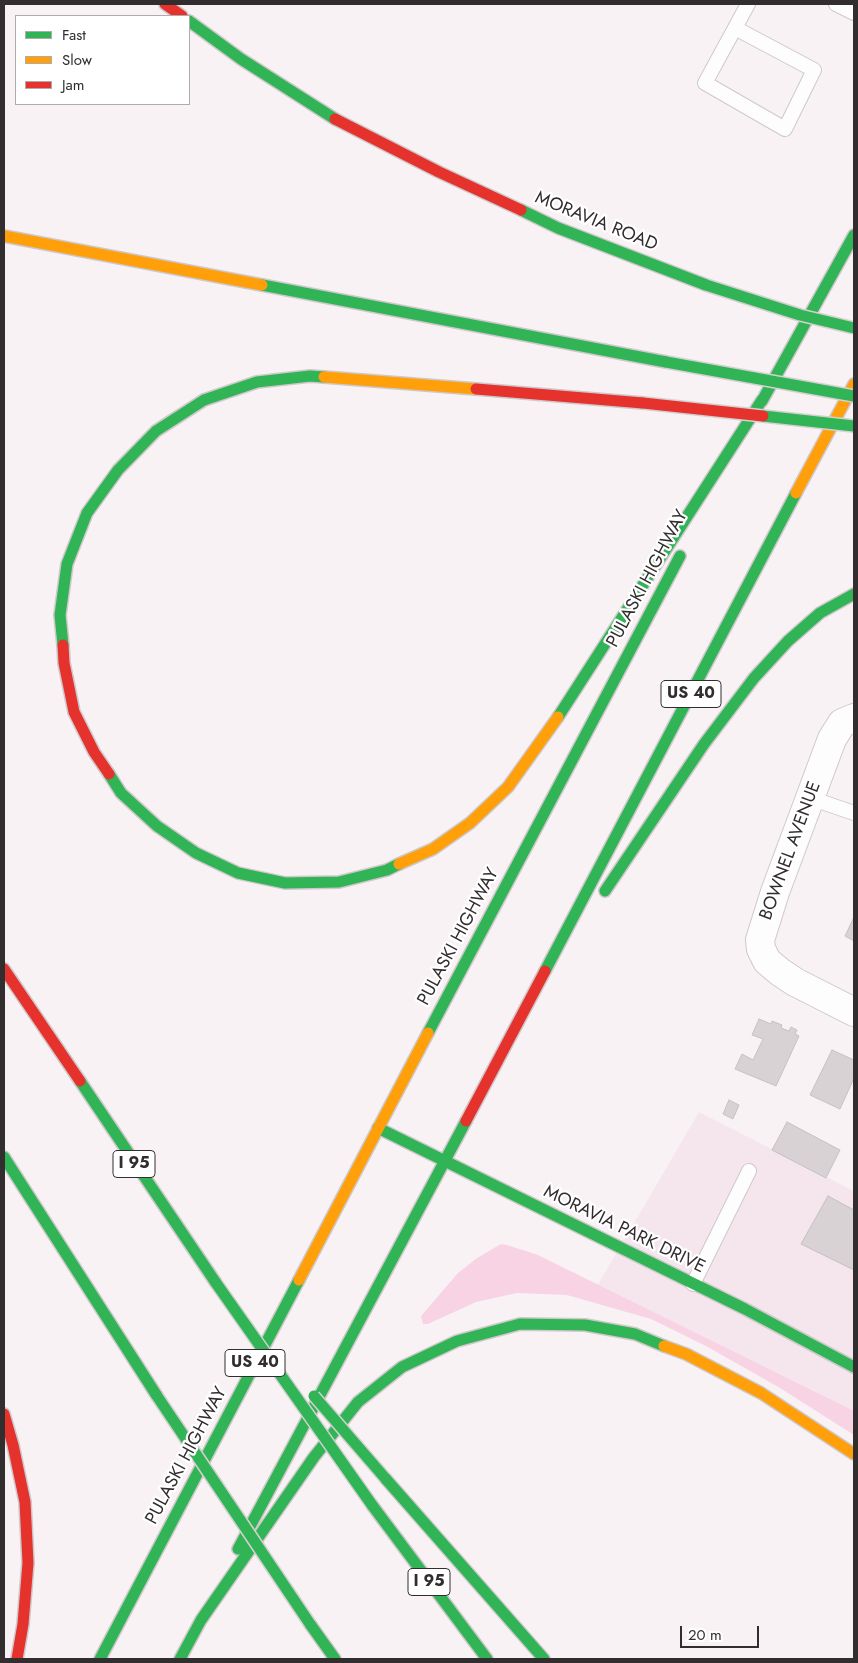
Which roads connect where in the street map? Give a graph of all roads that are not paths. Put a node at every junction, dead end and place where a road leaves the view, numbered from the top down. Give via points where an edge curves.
1 (165, 4) edge
2 (748, 4) edge
3 (836, 4) edge
4 (854, 13) edge
5 (181, 15) edge
6 (190, 22) edge
7 (735, 28) junction
8 (854, 235) edge
9 (4, 236) edge
10 (854, 328) edge
11 (854, 384) edge
12 (854, 396) edge
13 (762, 400) junction
14 (854, 426) edge
15 (702, 514) dead end
16 (684, 549) dead end
17 (854, 594) edge
18 (854, 718) edge
19 (810, 798) junction
20 (854, 813) edge
21 (600, 898) dead end
22 (583, 922) dead end
23 (4, 969) edge
24 (528, 1004) junction
25 (854, 1012) edge
26 (378, 1128) junction
27 (4, 1157) edge
28 (444, 1161) junction
29 (749, 1171) dead end
30 (216, 1283) junction
31 (693, 1284) junction
32 (288, 1365) dead end
33 (854, 1367) edge
34 (307, 1388) dead end
35 (4, 1414) edge
36 (854, 1454) edge
37 (201, 1620) junction
38 (17, 1659) edge
39 (100, 1659) edge
40 (180, 1659) edge
41 (335, 1659) edge
42 (487, 1659) edge
43 (544, 1659) edge

1 - 5 main road
2 - 7 lane
3 - 4 lane
6 - 10 main road, MORAVIA ROAD, bridge via 241,59 335,119 558,228 706,285 800,315
7 - 7 lane via 705,83 785,129 814,70
8 - 13 main road, PULASKI HIGHWAY
9 - 12 main road, bridge
11 - 24 main road, US 40
13 - 14 main road, bridge via 544,738 508,787 470,823 433,849 387,870 339,882 284,883 238,873 196,853 157,826 121,793 94,752 74,712 64,663 60,615 67,564 87,513 118,470 156,431 204,400 257,382 310,376 643,403
13 - 15 main road, PULASKI HIGHWAY
16 - 26 main road, PULASKI HIGHWAY / US 40
17 - 21 main road via 820,613 788,641 754,678 704,744
18 - 19 street, BOWNEL AVENUE via 842,723 835,732
19 - 20 lane
19 - 25 street, BOWNEL AVENUE via 775,892 760,940 761,949 767,962 795,982
22 - 24 main road
23 - 30 main road, I 95
24 - 28 main road, US 40
26 - 28 main road, MORAVIA PARK DRIVE
26 - 39 main road, PULASKI HIGHWAY / US 40
27 - 41 main road, bridge via 157,1396
28 - 31 main road, MORAVIA PARK DRIVE
28 - 37 main road, US 40
29 - 31 lane
30 - 32 main road, bridge
30 - 42 main road, I 95, bridge via 372,1505
31 - 33 main road, MORAVIA PARK DRIVE
34 - 43 main road, bridge
35 - 38 main road via 26,1502 28,1563
36 - 37 main road via 761,1393 686,1354 635,1334 585,1325 520,1324 458,1341 402,1367 358,1402 314,1457
37 - 40 main road, US 40

